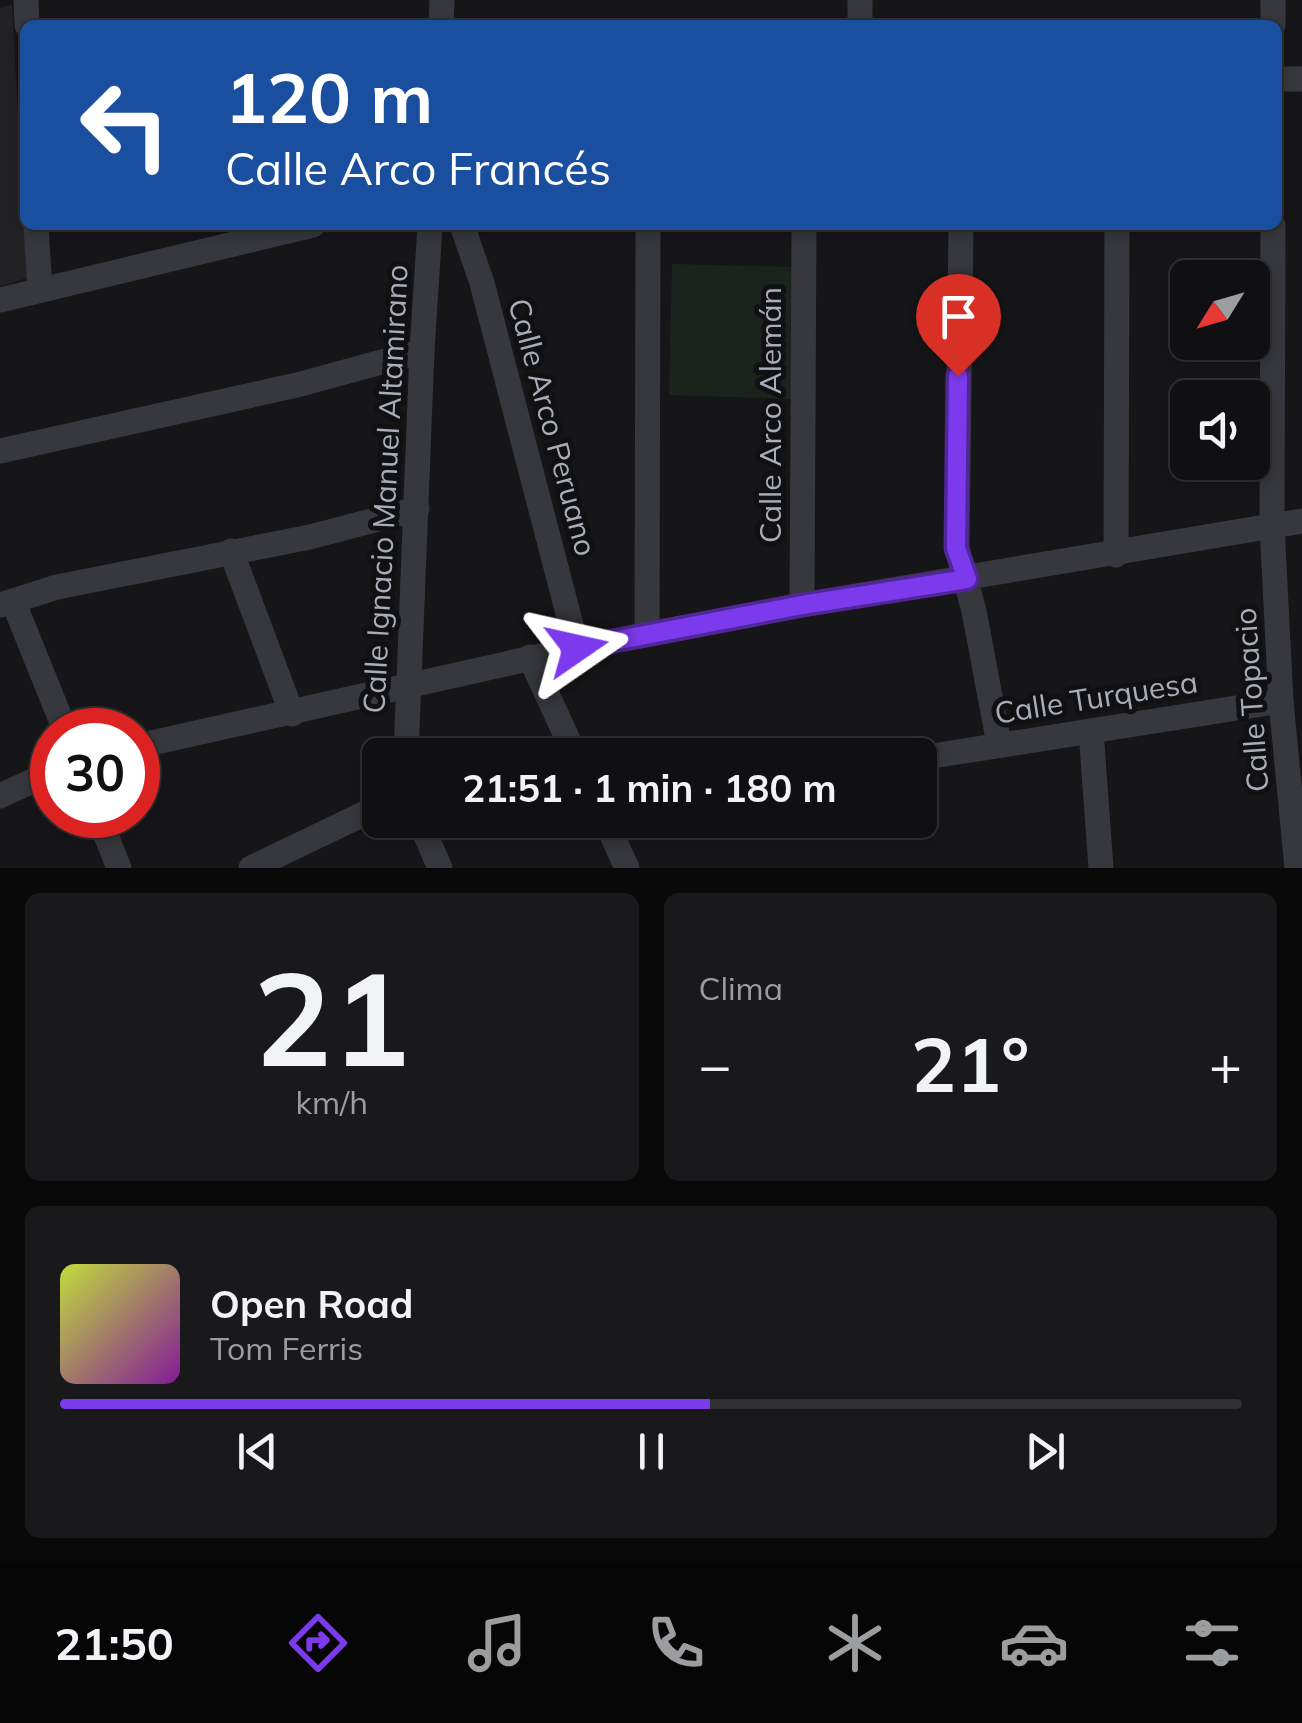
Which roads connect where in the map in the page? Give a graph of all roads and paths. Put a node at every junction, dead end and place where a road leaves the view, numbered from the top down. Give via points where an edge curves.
1 (36, 230) edge
2 (293, 230) edge
3 (430, 230) edge
4 (464, 230) edge
5 (648, 230) edge
6 (804, 230) edge
7 (961, 230) edge
8 (1117, 230) edge
9 (1273, 230) edge
10 (40, 290) junction
11 (0, 300) edge
12 (422, 351) junction
13 (0, 451) edge
14 (417, 509) junction
15 (1302, 521) edge
16 (1272, 526) junction
17 (232, 552) junction
18 (1116, 555) junction
19 (967, 579) junction
20 (6, 603) edge
21 (802, 605) junction
22 (647, 634) junction
23 (577, 648) junction
24 (530, 657) junction
25 (408, 684) junction
26 (1281, 701) junction
27 (54, 708) edge
28 (292, 714) junction
29 (1091, 731) junction
30 (406, 738) edge
31 (567, 738) edge
32 (160, 741) edge
33 (999, 744) junction
34 (937, 755) edge
35 (30, 782) edge
36 (0, 796) edge
37 (362, 815) edge
38 (107, 838) edge
39 (427, 838) edge
40 (613, 838) edge
41 (261, 866) edge
42 (119, 868) edge
43 (440, 868) edge
44 (627, 868) edge
45 (1101, 868) edge
46 (1297, 868) edge

1 - 10 street
2 - 10 street
3 - 12 street, Calle Ignacio Manuel Altamirano
4 - 23 street, Calle Arco Peruano
5 - 22 street
6 - 21 street, Calle Arco Alemán
7 - 19 street via 956,548
8 - 18 street
9 - 16 street, Calle Topacio
10 - 11 street
12 - 13 street
12 - 14 street, Calle Ignacio Manuel Altamirano
14 - 17 street
14 - 25 street, Calle Ignacio Manuel Altamirano
15 - 16 street
16 - 18 street
16 - 26 street, Calle Topacio
17 - 20 street via 57,586
17 - 28 street
18 - 19 street
19 - 21 street
19 - 33 street
20 - 27 street
21 - 22 street
22 - 23 street
23 - 24 street
24 - 25 street
24 - 31 street
25 - 28 street
25 - 30 street, Calle Ignacio Manuel Altamirano
26 - 29 street, Calle Turquesa
26 - 46 street, Calle Topacio
28 - 32 street
29 - 33 street, Calle Turquesa
29 - 45 street
33 - 34 street, Calle Turquesa
35 - 36 street
37 - 41 street
38 - 42 street
39 - 43 street
40 - 44 street

